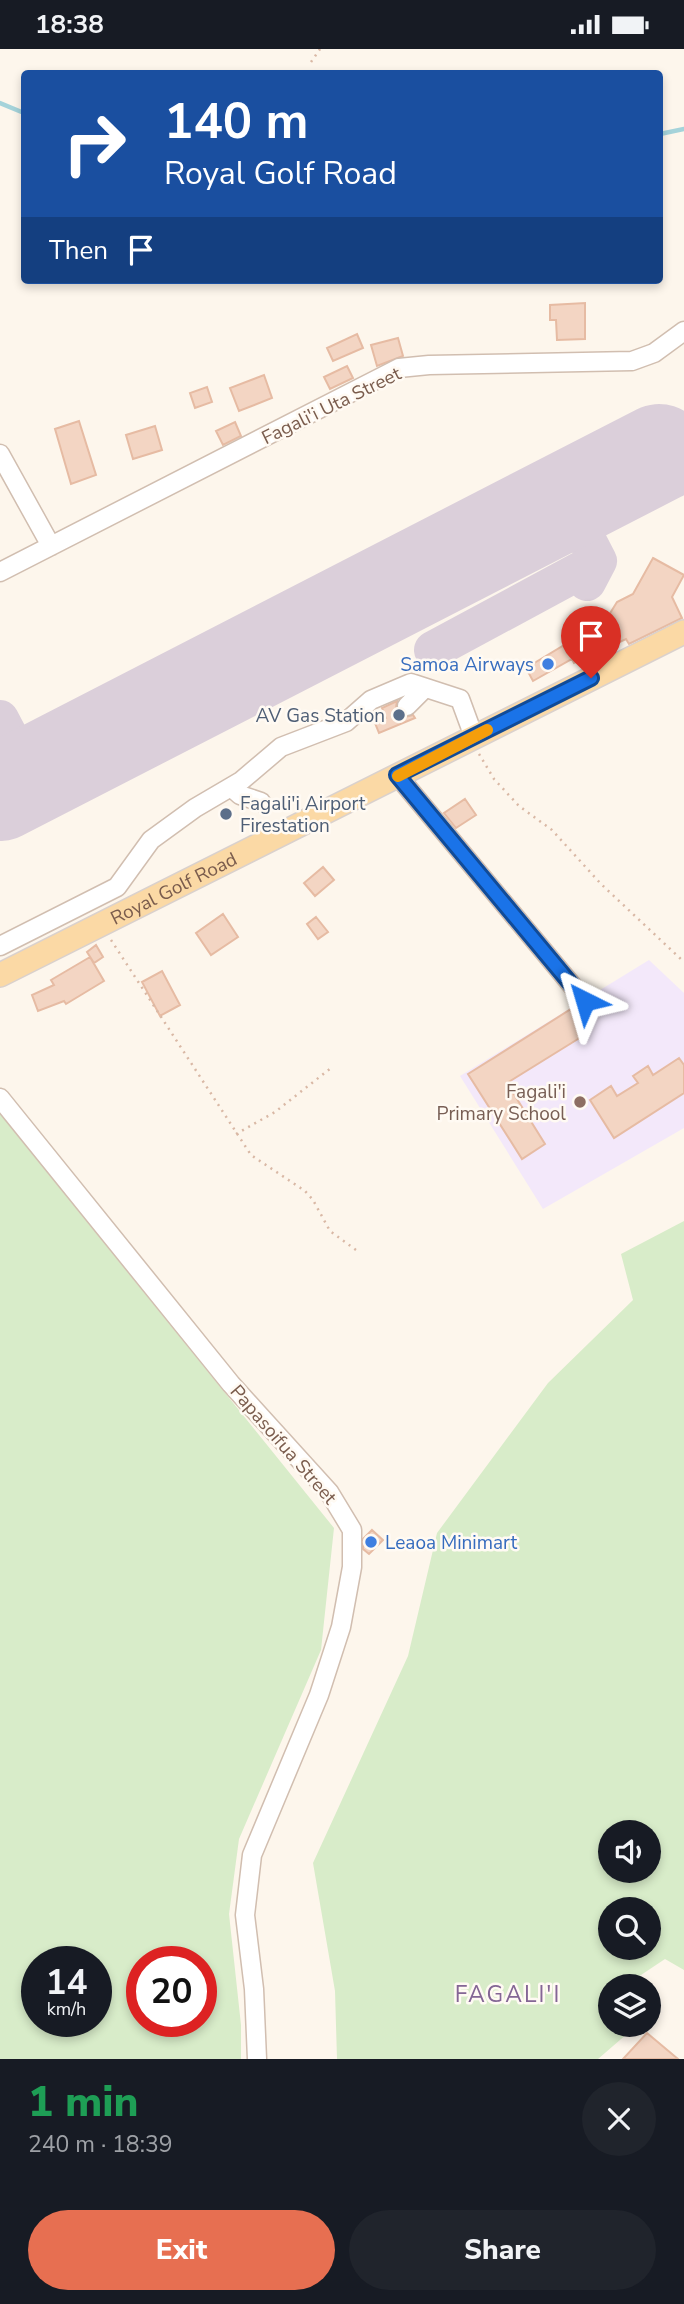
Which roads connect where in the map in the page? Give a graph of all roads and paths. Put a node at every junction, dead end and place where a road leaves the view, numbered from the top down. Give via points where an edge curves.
1 (320, 49) edge
2 (311, 62) dead end
3 (684, 331) edge
4 (0, 454) edge
5 (51, 546) junction
6 (0, 572) edge
7 (684, 632) edge
8 (425, 688) junction
9 (407, 706) dead end
10 (472, 738) junction
11 (397, 775) junction
12 (231, 787) junction
13 (261, 802) dead end
14 (100, 923) junction
15 (0, 946) edge
16 (684, 962) edge
17 (0, 975) edge
18 (585, 1001) dead end
19 (331, 1068) dead end
20 (0, 1098) edge
21 (236, 1134) junction
22 (356, 1250) dead end
23 (257, 2059) edge

1 - 2 path
3 - 5 street, Fagali'i Uta Street via 654,353 632,361 399,368
4 - 5 street
5 - 6 street, Fagali'i Uta Street
7 - 10 main road, Royal Golf Road
8 - 9 street
8 - 10 street via 460,699
8 - 12 street via 411,683 371,700 346,722 281,747
10 - 11 main road, Royal Golf Road
10 - 16 path via 494,779 519,806 552,830 601,884
11 - 14 main road, Royal Golf Road
11 - 18 street
12 - 13 street
12 - 15 street via 151,840 117,887
14 - 17 main road, Royal Golf Road
14 - 21 path
19 - 21 path via 275,1112
20 - 23 street, Papasoifua Street via 232,1384 329,1492 352,1530 352,1567 341,1627 319,1695 252,1855 245,1915
21 - 22 path via 261,1163 313,1200 330,1231

